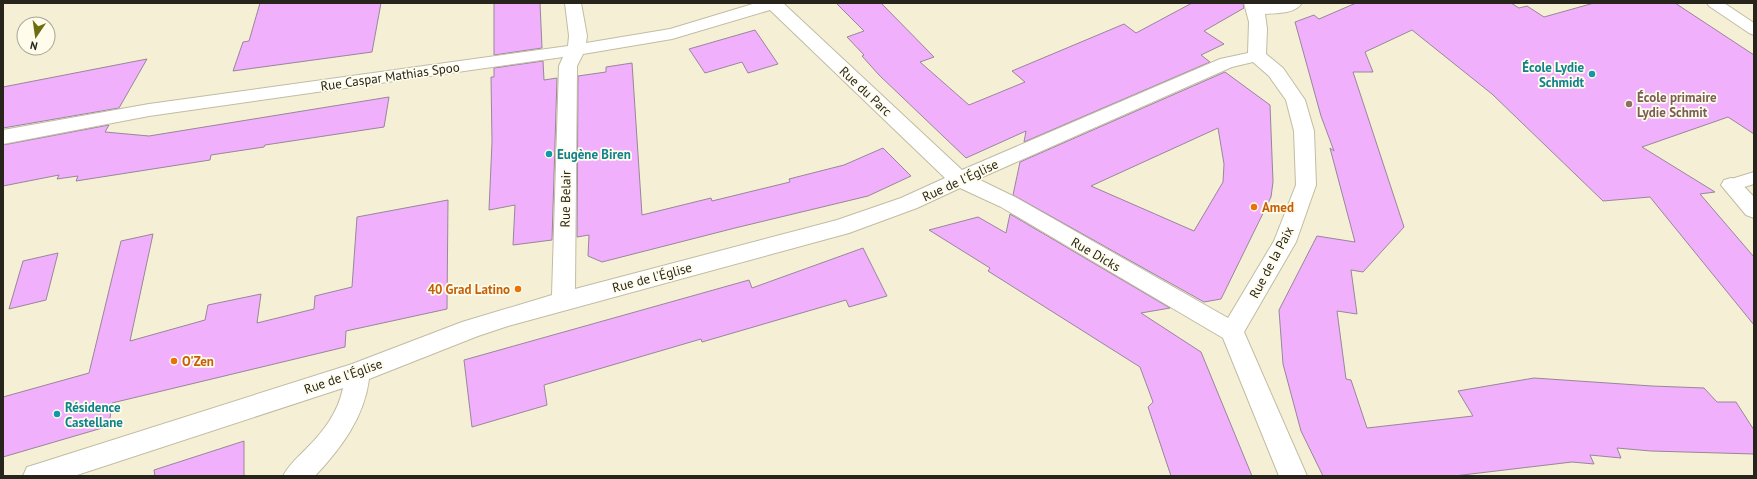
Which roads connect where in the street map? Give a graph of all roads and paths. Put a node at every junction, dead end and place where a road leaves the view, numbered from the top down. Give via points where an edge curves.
1 (573, 3) edge
2 (773, 3) edge
3 (1294, 3) edge
4 (1714, 3) edge
5 (1254, 6) edge
6 (1754, 30) edge
7 (576, 50) junction
8 (1256, 56) junction
9 (3, 137) edge
10 (1754, 178) edge
11 (959, 179) junction
12 (1731, 185) joint
13 (1754, 210) edge
14 (563, 301) junction
15 (1232, 332) junction
16 (357, 373) junction
17 (37, 476) edge
18 (297, 476) edge
19 (1293, 476) edge

1 - 7 street, Rue Belair via 578,36
2 - 7 street, Rue Caspar Mathias Spoo via 672,34
2 - 11 street, Rue du Parc
3 - 5 street via 1288,6
4 - 6 lane
5 - 8 street via 1258,34
7 - 9 street, Rue Caspar Mathias Spoo via 149,110
7 - 14 street, Rue Belair via 568,66
8 - 11 street, Rue de l'Église via 1226,63
8 - 15 street, Rue de la Paix via 1276,72 1295,100 1304,131 1306,185 1285,242
10 - 12 lane
11 - 14 street, Rue de l'Église via 909,204 841,227
11 - 15 street, Rue Dicks via 1008,202
12 - 13 street
14 - 16 street, Rue de l'Église via 470,329
15 - 19 street
16 - 17 street, Rue de l'Église
16 - 18 street via 352,401 339,428 326,447

